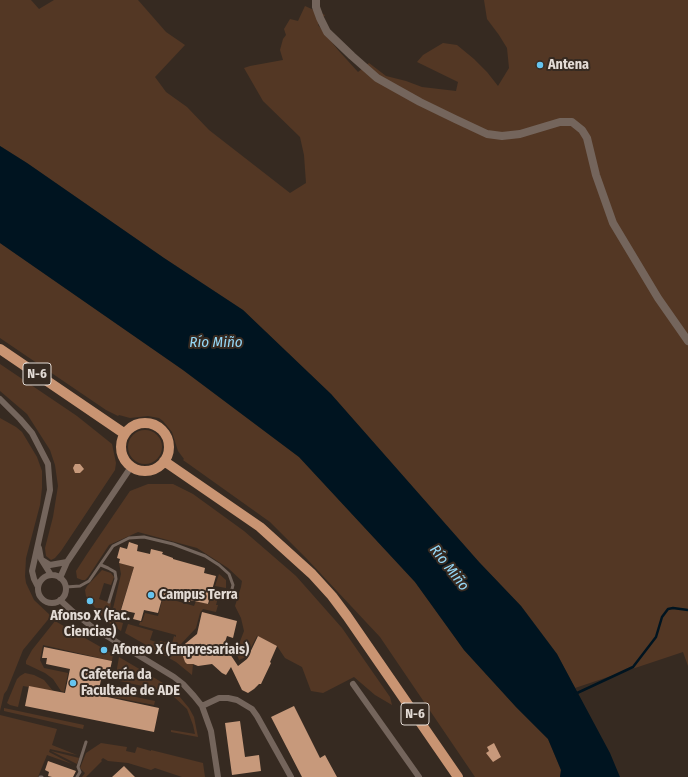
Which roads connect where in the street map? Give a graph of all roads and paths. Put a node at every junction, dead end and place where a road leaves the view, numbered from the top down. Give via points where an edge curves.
1 (316, 0) edge
2 (688, 341) edge
3 (0, 349) edge
4 (0, 399) edge
5 (125, 434) junction
6 (164, 461) junction
7 (131, 467) junction
8 (38, 543) junction
9 (41, 559) junction
10 (67, 562) junction
11 (101, 565) junction
12 (51, 575) junction
13 (60, 578) junction
14 (38, 587) junction
15 (66, 587) junction
16 (231, 593) dead end
17 (60, 600) junction
18 (109, 602) dead end
19 (354, 684) dead end
20 (202, 706) junction
21 (86, 742) dead end
22 (77, 777) edge
23 (218, 777) edge
24 (291, 777) edge
25 (419, 777) edge
26 (458, 777) edge

1 - 2 street via 316,7 327,32 377,78 420,102 487,134 520,134 560,122 572,122 582,130 587,138 596,175 613,223 658,298
3 - 5 highway, N-6
4 - 8 street via 32,433 48,464 50,490
5 - 6 highway via 142,424 155,426 165,435 168,442
5 - 7 highway via 122,452
6 - 7 highway via 149,471
6 - 26 highway, N-6 via 260,527 312,574 347,616
7 - 10 street
8 - 9 street
8 - 14 street via 32,571
9 - 10 street via 50,565
9 - 12 street
10 - 13 street
11 - 15 lane via 89,581 80,586
11 - 16 lane via 113,546 129,538 144,537 173,544 205,556 219,565 228,574 233,585
11 - 18 lane via 115,572 116,579
12 - 13 street
12 - 14 street via 40,581
13 - 15 street
14 - 17 street via 40,596 47,602
15 - 17 street
17 - 20 street via 92,627 176,678
19 - 25 street
20 - 23 street via 211,731
20 - 24 street via 215,699 228,698 252,709
21 - 22 lane

